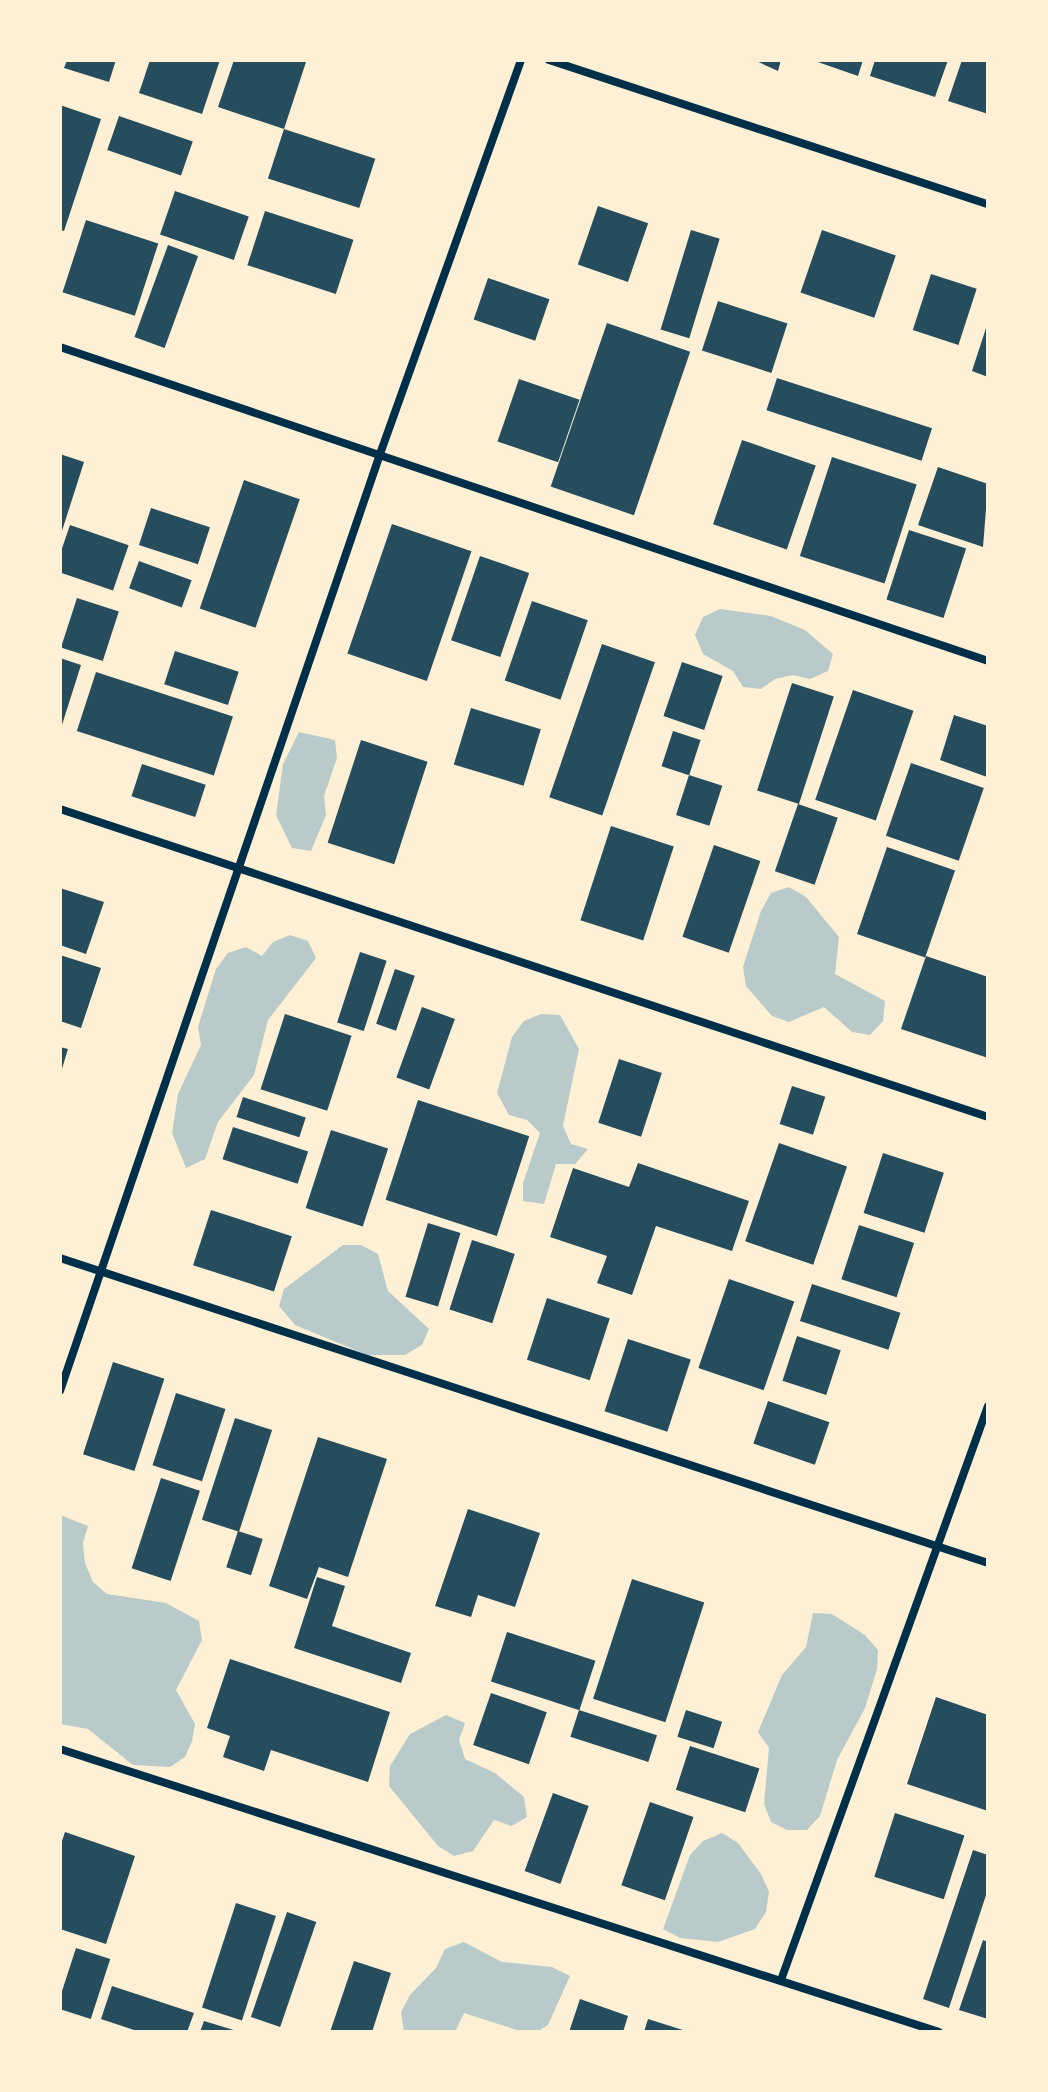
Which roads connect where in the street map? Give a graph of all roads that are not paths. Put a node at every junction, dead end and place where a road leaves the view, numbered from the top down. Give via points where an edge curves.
1 (521, 60) edge
2 (549, 60) edge
3 (988, 204) edge
4 (60, 347) edge
5 (380, 454) junction
6 (988, 661) edge
7 (60, 809) edge
8 (242, 867) junction
9 (988, 1117) edge
10 (60, 1258) edge
11 (102, 1271) junction
12 (60, 1391) edge
13 (988, 1406) edge
14 (938, 1545) junction
15 (988, 1563) edge
16 (60, 1749) edge
17 (781, 1980) junction
18 (939, 2032) edge

1 - 5 street
2 - 3 street
4 - 5 street
5 - 6 street
5 - 8 street
7 - 8 street
8 - 9 street
8 - 11 street
10 - 11 street
11 - 12 street
11 - 14 street
13 - 14 street
14 - 15 street
14 - 17 street
16 - 17 street
17 - 18 street

